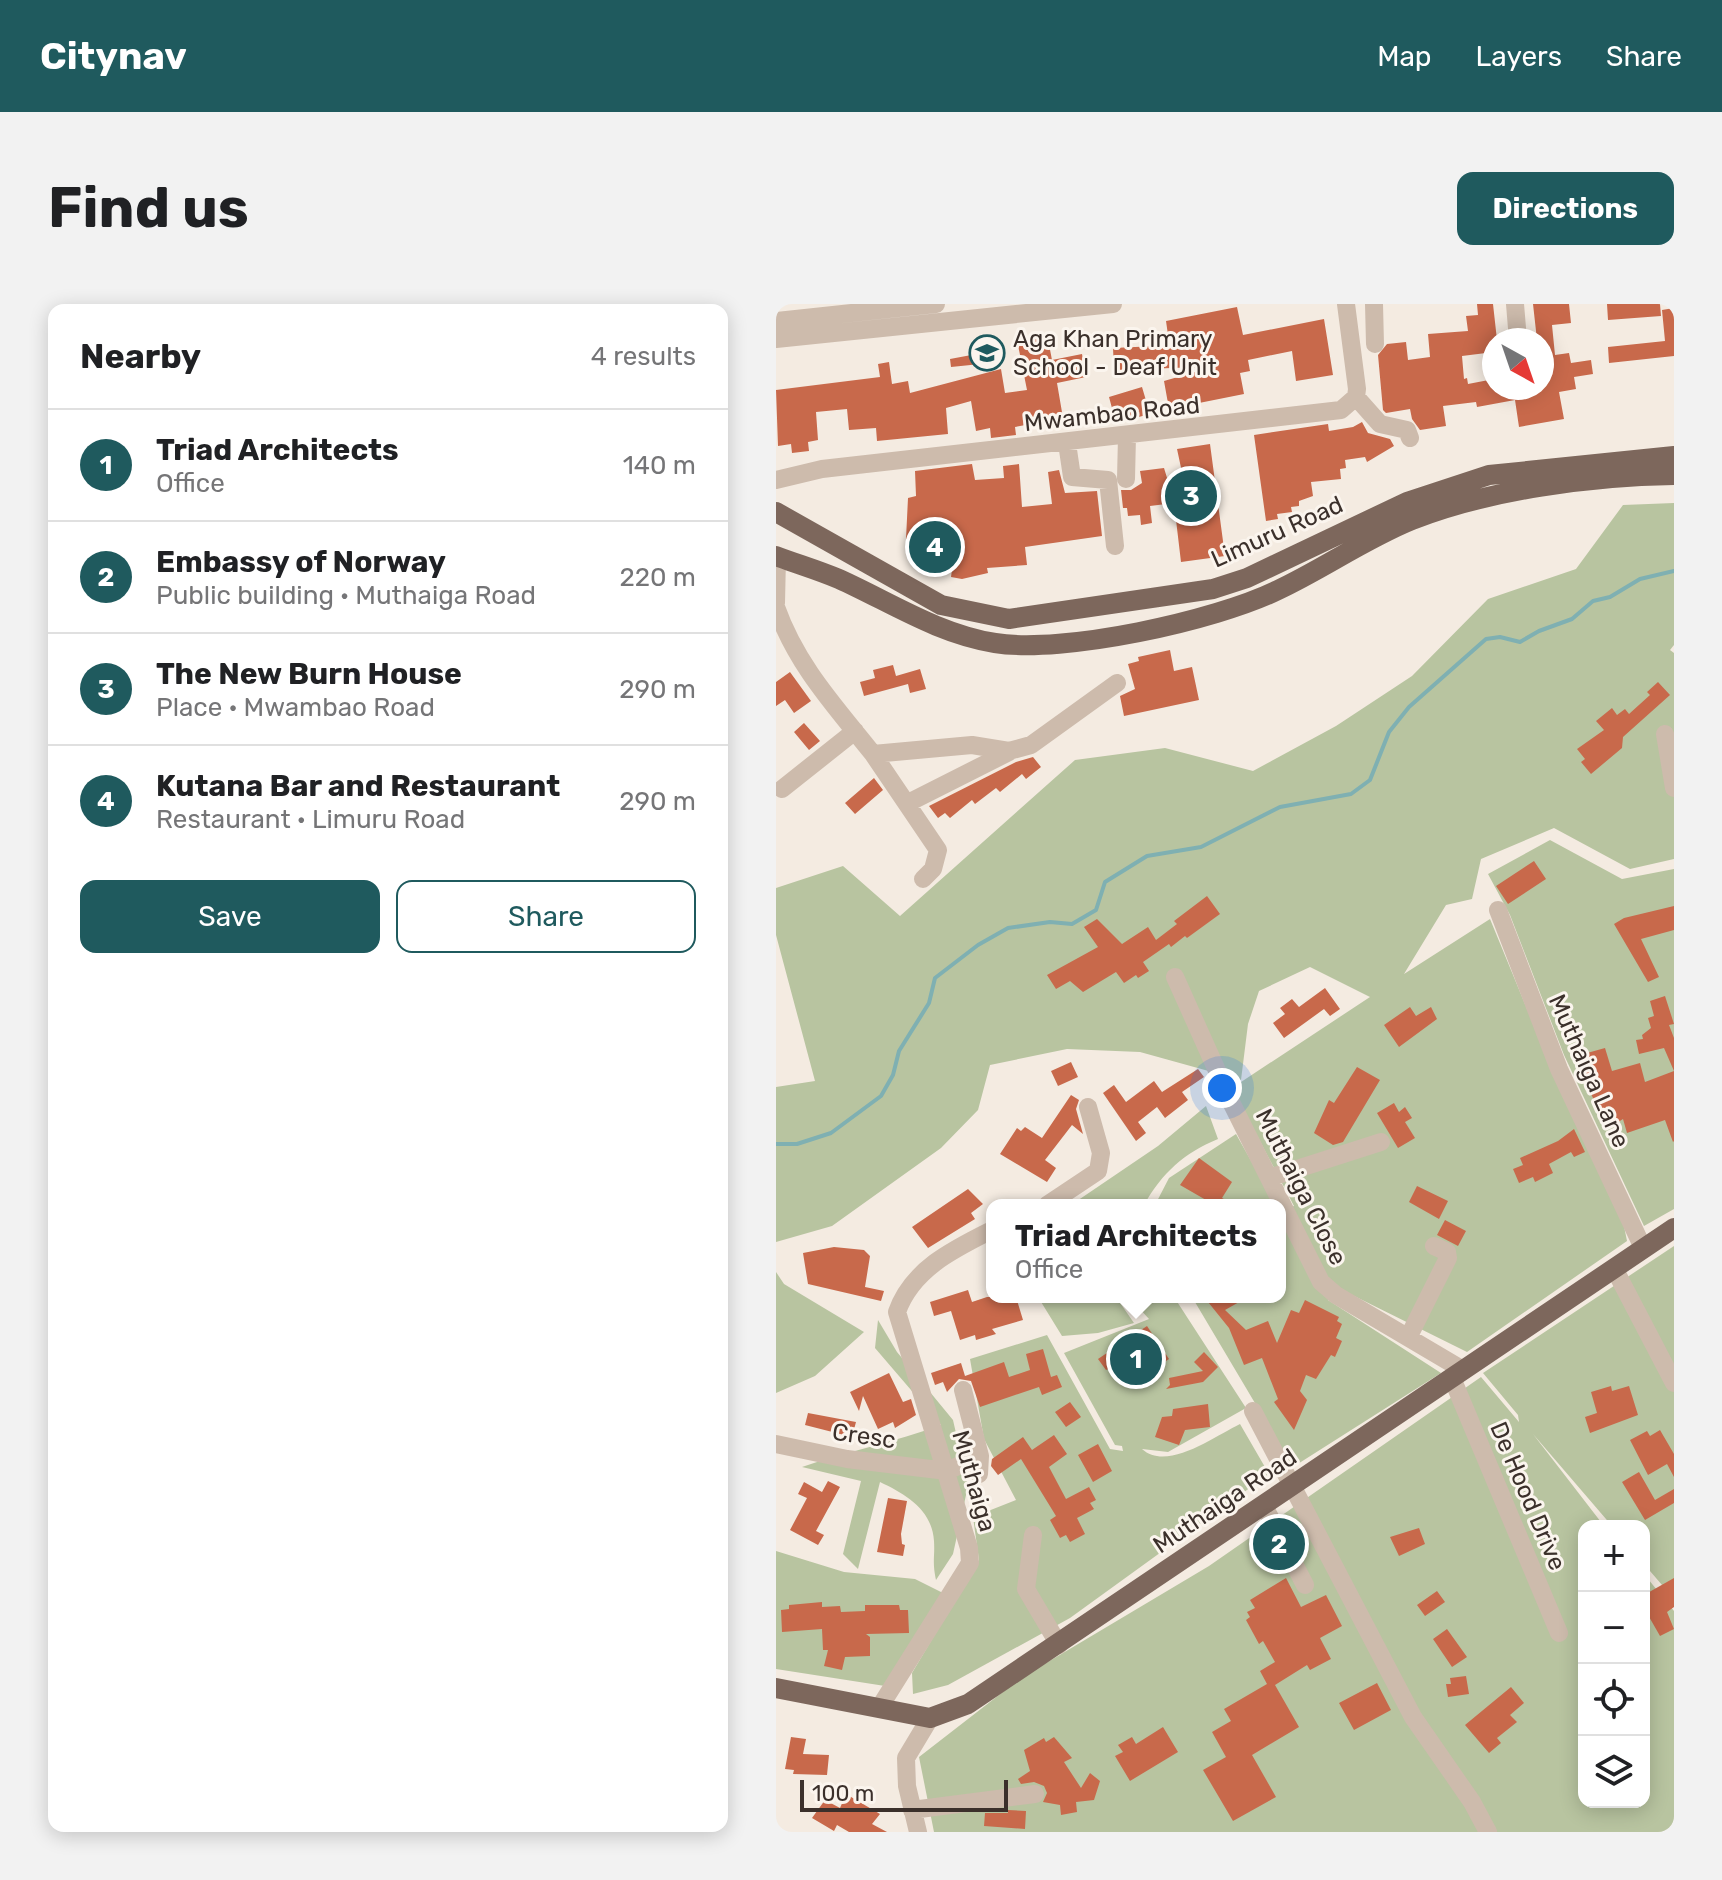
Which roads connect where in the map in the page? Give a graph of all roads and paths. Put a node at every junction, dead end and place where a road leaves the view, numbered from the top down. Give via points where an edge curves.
1 (936, 304) edge
2 (1113, 304) edge
3 (1346, 304) edge
4 (1374, 304) edge
5 (1515, 304) edge
6 (776, 321) edge
7 (1517, 328) edge
8 (776, 339) edge
9 (1375, 344) dead end
10 (1356, 397) junction
11 (1127, 436) junction
12 (1410, 438) dead end
13 (1067, 443) junction
14 (1674, 456) edge
15 (1674, 475) edge
16 (1126, 479) dead end
17 (776, 480) edge
18 (776, 512) edge
19 (1115, 546) dead end
20 (844, 552) junction
21 (777, 556) edge
22 (832, 577) junction
23 (776, 605) edge
24 (794, 650) junction
25 (776, 658) edge
26 (1117, 683) dead end
27 (855, 731) junction
28 (1665, 734) dead end
29 (1009, 751) junction
30 (873, 754) junction
31 (1674, 788) edge
32 (782, 789) dead end
33 (908, 803) junction
34 (923, 879) dead end
35 (1498, 910) dead end
36 (1175, 977) dead end
37 (1088, 1107) dead end
38 (1381, 1142) dead end
39 (1269, 1178) junction
40 (1056, 1199) edge
41 (1280, 1199) edge
42 (1286, 1212) edge
43 (1674, 1228) edge
44 (986, 1233) edge
45 (1434, 1246) dead end
46 (1643, 1248) junction
47 (1614, 1268) junction
48 (1409, 1336) junction
49 (1457, 1374) junction
50 (1674, 1383) edge
51 (963, 1390) dead end
52 (1253, 1411) dead end
53 (776, 1444) edge
54 (947, 1471) junction
55 (1291, 1488) junction
56 (1264, 1506) junction
57 (1033, 1535) dead end
58 (1305, 1585) dead end
59 (1559, 1633) dead end
60 (1059, 1645) junction
61 (776, 1688) edge
62 (881, 1705) junction
63 (930, 1718) junction
64 (1035, 1794) dead end
65 (912, 1810) junction
66 (918, 1832) edge
67 (1488, 1832) edge

1 - 6 street
2 - 8 street
3 - 10 street via 1357,367
4 - 9 street
5 - 7 street
10 - 11 street, Mwambao Road via 1341,410
10 - 12 street via 1380,424 1407,430
11 - 13 street, Mwambao Road
11 - 16 street
13 - 17 street, Mwambao Road via 822,469
13 - 19 street via 1072,477 1108,480
14 - 20 main road, Limuru Road via 1474,479 1407,502 1235,582 1033,617 995,618 955,610
15 - 22 main road via 1556,487 1428,515 1261,598 1177,623 1074,642 995,644 934,626
18 - 20 main road, Limuru Road
20 - 22 main road via 844,565
21 - 22 main road
21 - 23 street
23 - 24 street
24 - 25 street
24 - 27 street via 814,684
26 - 29 street via 1031,745
27 - 30 street
27 - 32 street
28 - 31 street
29 - 30 street via 972,745
29 - 33 street
30 - 33 street
33 - 34 street via 938,850 933,869
35 - 46 street, Muthaiga Lane via 1559,1069
36 - 39 street, Muthaiga Close
37 - 40 street via 1101,1153 1098,1171
38 - 39 street
39 - 41 street, Muthaiga Close
42 - 48 street, Muthaiga Close via 1321,1282
43 - 46 main road, Muthaiga Road
44 - 54 street, Muthaiga via 916,1277 897,1312
45 - 48 street via 1448,1258
46 - 47 main road, Muthaiga Road
47 - 49 main road, Muthaiga Road
47 - 50 street
48 - 49 street, Muthaiga Close
49 - 55 main road, Muthaiga Road
49 - 59 street, De Hood Drive
51 - 54 street via 980,1465
52 - 55 street
53 - 54 street, Cresc
54 - 62 street, Muthaiga via 970,1563
55 - 56 main road, Muthaiga Road
55 - 67 street via 1413,1717
56 - 58 street
56 - 60 main road, Muthaiga Road
57 - 60 street via 1026,1589
60 - 63 main road, Muthaiga Road via 968,1704
61 - 62 main road
62 - 63 main road
63 - 65 street via 906,1758
64 - 65 street
65 - 66 street

